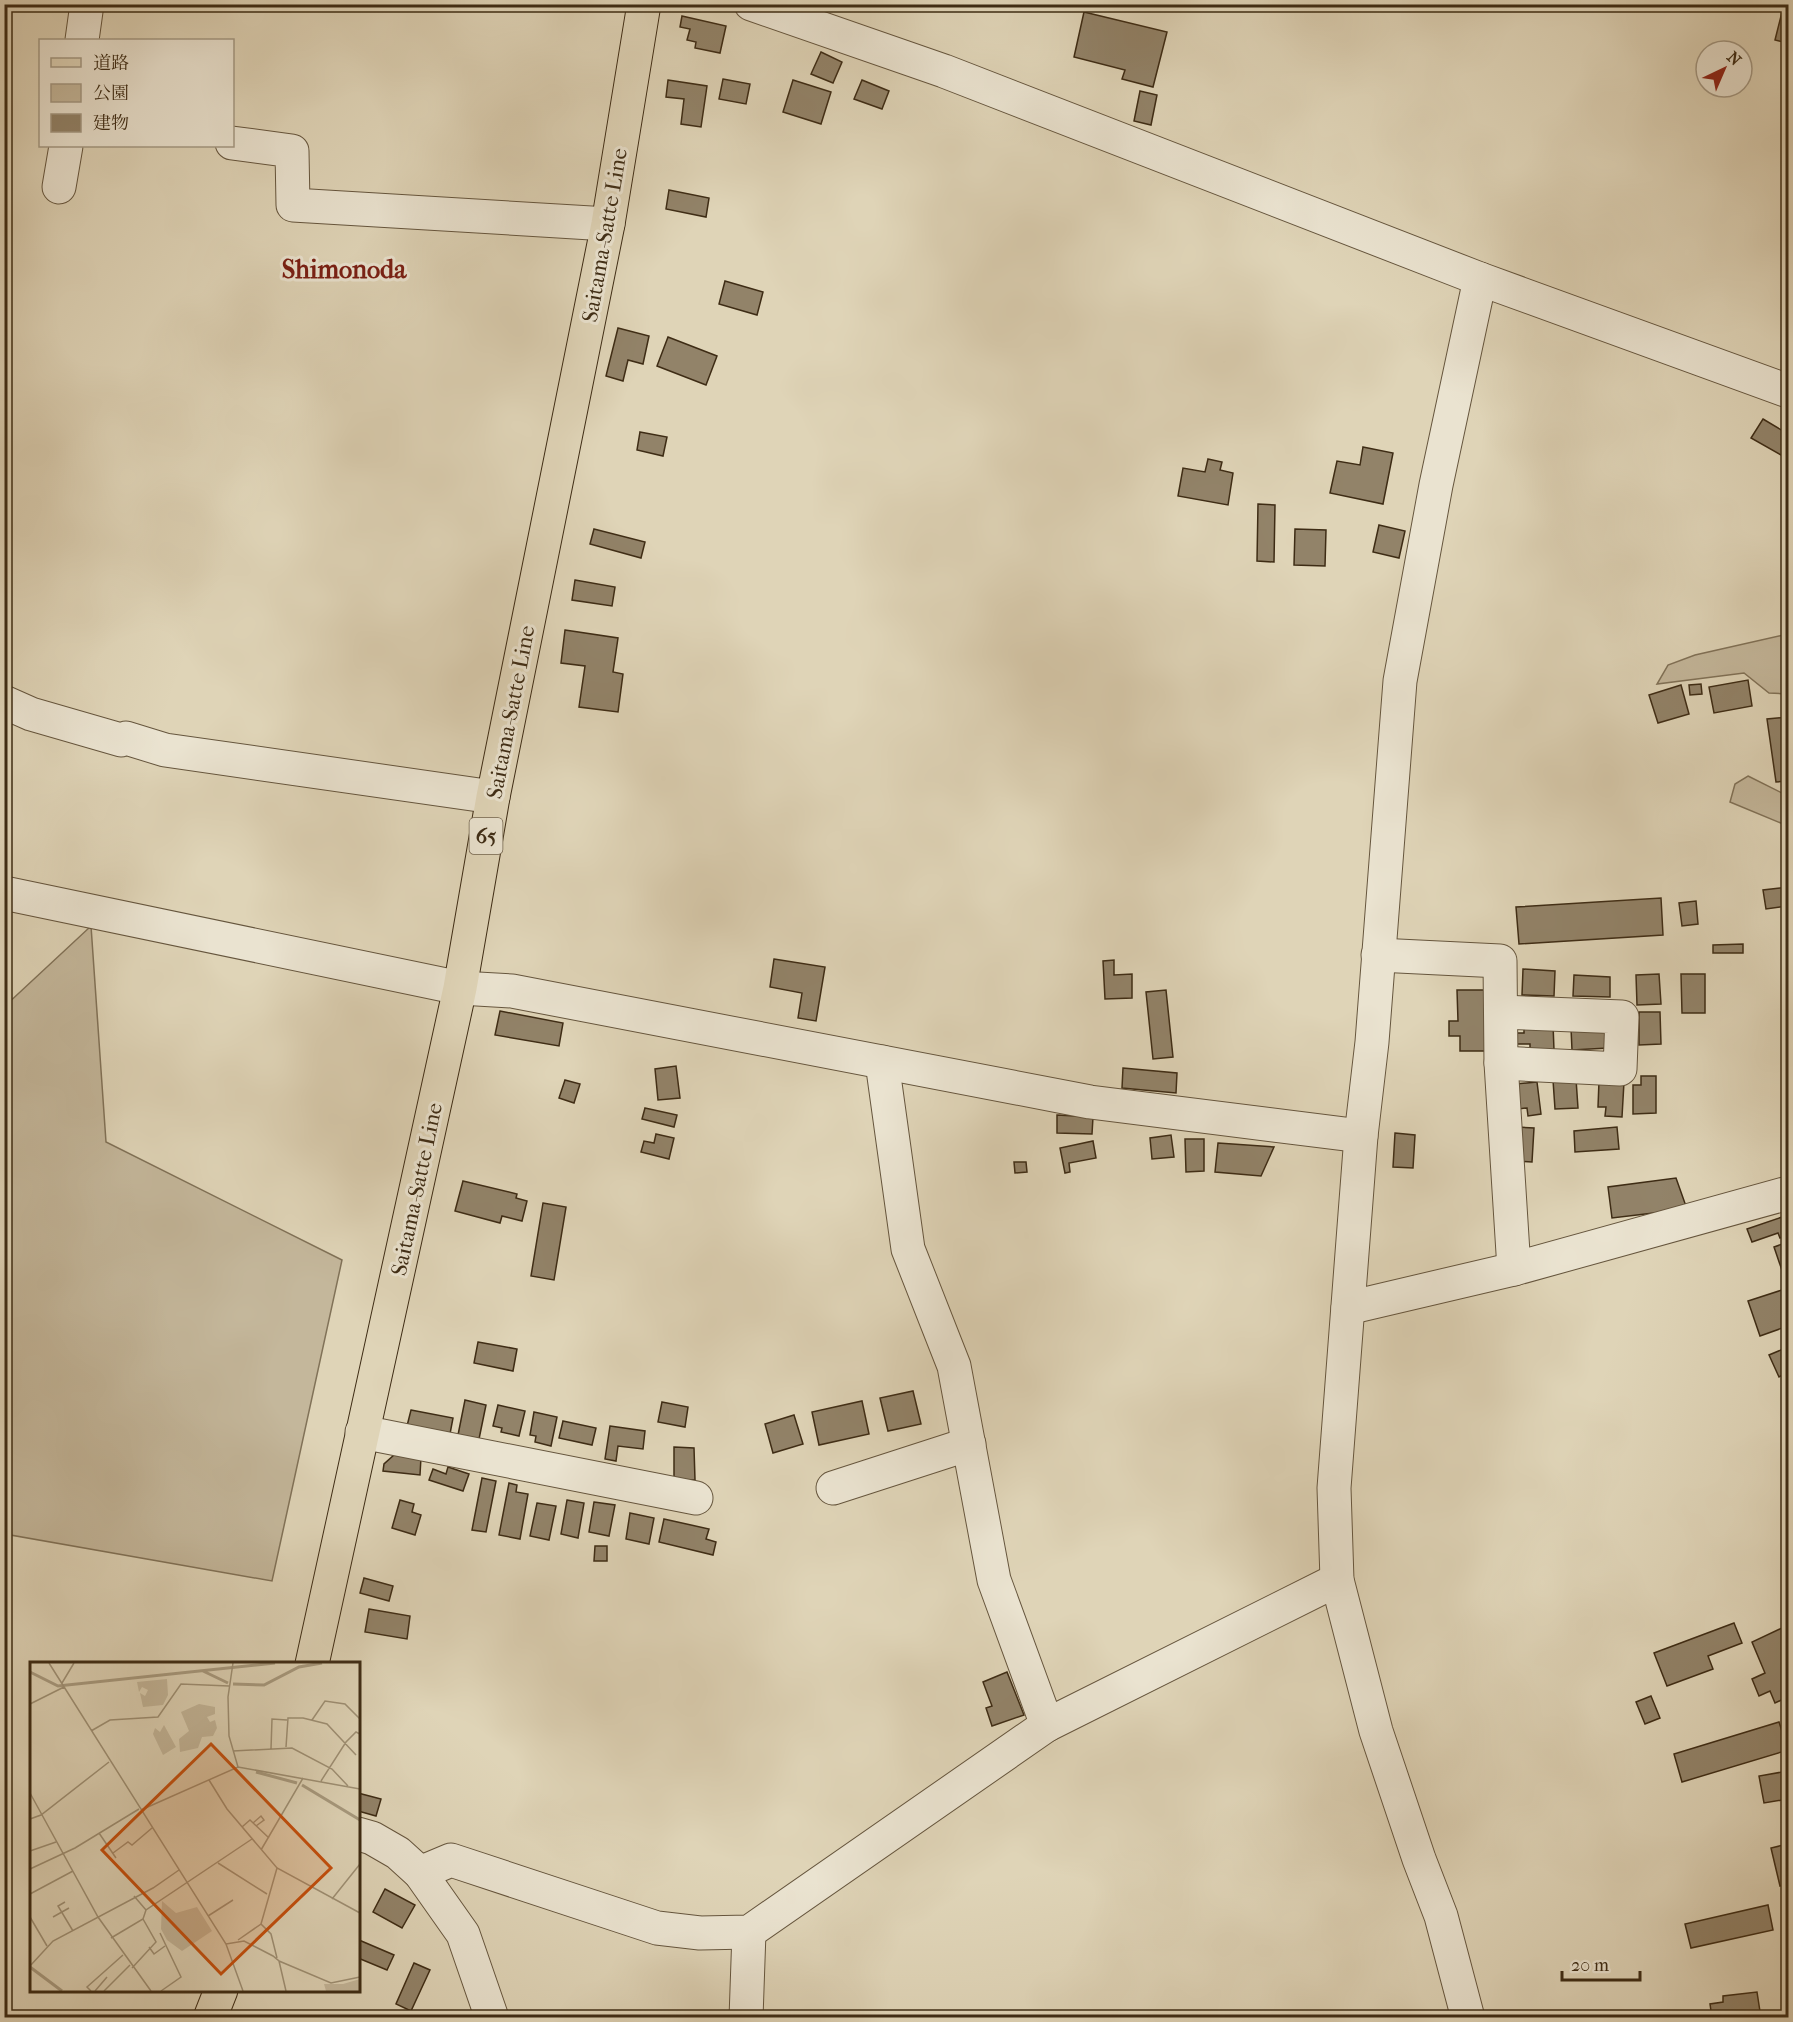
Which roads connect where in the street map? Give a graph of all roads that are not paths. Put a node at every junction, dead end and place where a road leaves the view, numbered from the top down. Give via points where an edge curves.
1 (87, 4) edge
2 (644, 4) edge
3 (751, 4) edge
4 (82, 39) edge
5 (234, 143) edge
6 (66, 147) edge
7 (59, 187) dead end
8 (608, 224) junction
9 (1480, 279) junction
10 (1788, 391) edge
11 (4, 702) edge
12 (493, 797) junction
13 (4, 893) edge
14 (1378, 956) junction
15 (460, 988) junction
16 (1501, 1012) junction
17 (882, 1062) junction
18 (1501, 1063) junction
19 (1361, 1136) junction
20 (1788, 1193) edge
21 (1514, 1269) junction
22 (1348, 1308) junction
23 (363, 1432) junction
24 (969, 1444) junction
25 (833, 1488) dead end
26 (696, 1498) dead end
27 (1337, 1581) junction
28 (312, 1662) edge
29 (1047, 1725) junction
30 (360, 1835) edge
31 (420, 1873) junction
32 (749, 1932) junction
33 (220, 1992) edge
34 (210, 2018) edge
35 (492, 2018) edge
36 (746, 2018) edge
37 (1468, 2018) edge

1 - 4 street
2 - 8 main road, Saitama-Satte Line / 65
3 - 9 street via 944,71
5 - 8 street via 292,151 293,205
6 - 7 street
8 - 12 main road, Saitama-Satte Line / 65
9 - 10 street
9 - 14 street via 1400,681
11 - 12 street via 30,714 165,750
12 - 15 main road, Saitama-Satte Line / 65
13 - 15 street
14 - 16 street via 1500,961
14 - 19 street
15 - 17 street via 513,991
15 - 23 main road, Saitama-Satte Line / 65
16 - 18 street
16 - 18 street via 1622,1017 1620,1068
17 - 19 street via 1090,1102
17 - 24 street via 908,1249 954,1366
18 - 21 street
19 - 22 street
20 - 21 street
21 - 22 street
22 - 27 street via 1334,1488
23 - 26 street
23 - 28 main road, Saitama-Satte Line / 65
24 - 25 street
24 - 29 street via 994,1580
27 - 29 street
27 - 37 street via 1376,1731 1441,1916
29 - 32 street
30 - 31 street via 398,1853
31 - 32 street via 452,1860 657,1928 700,1933
31 - 35 street via 463,1934
32 - 36 street
33 - 34 main road

